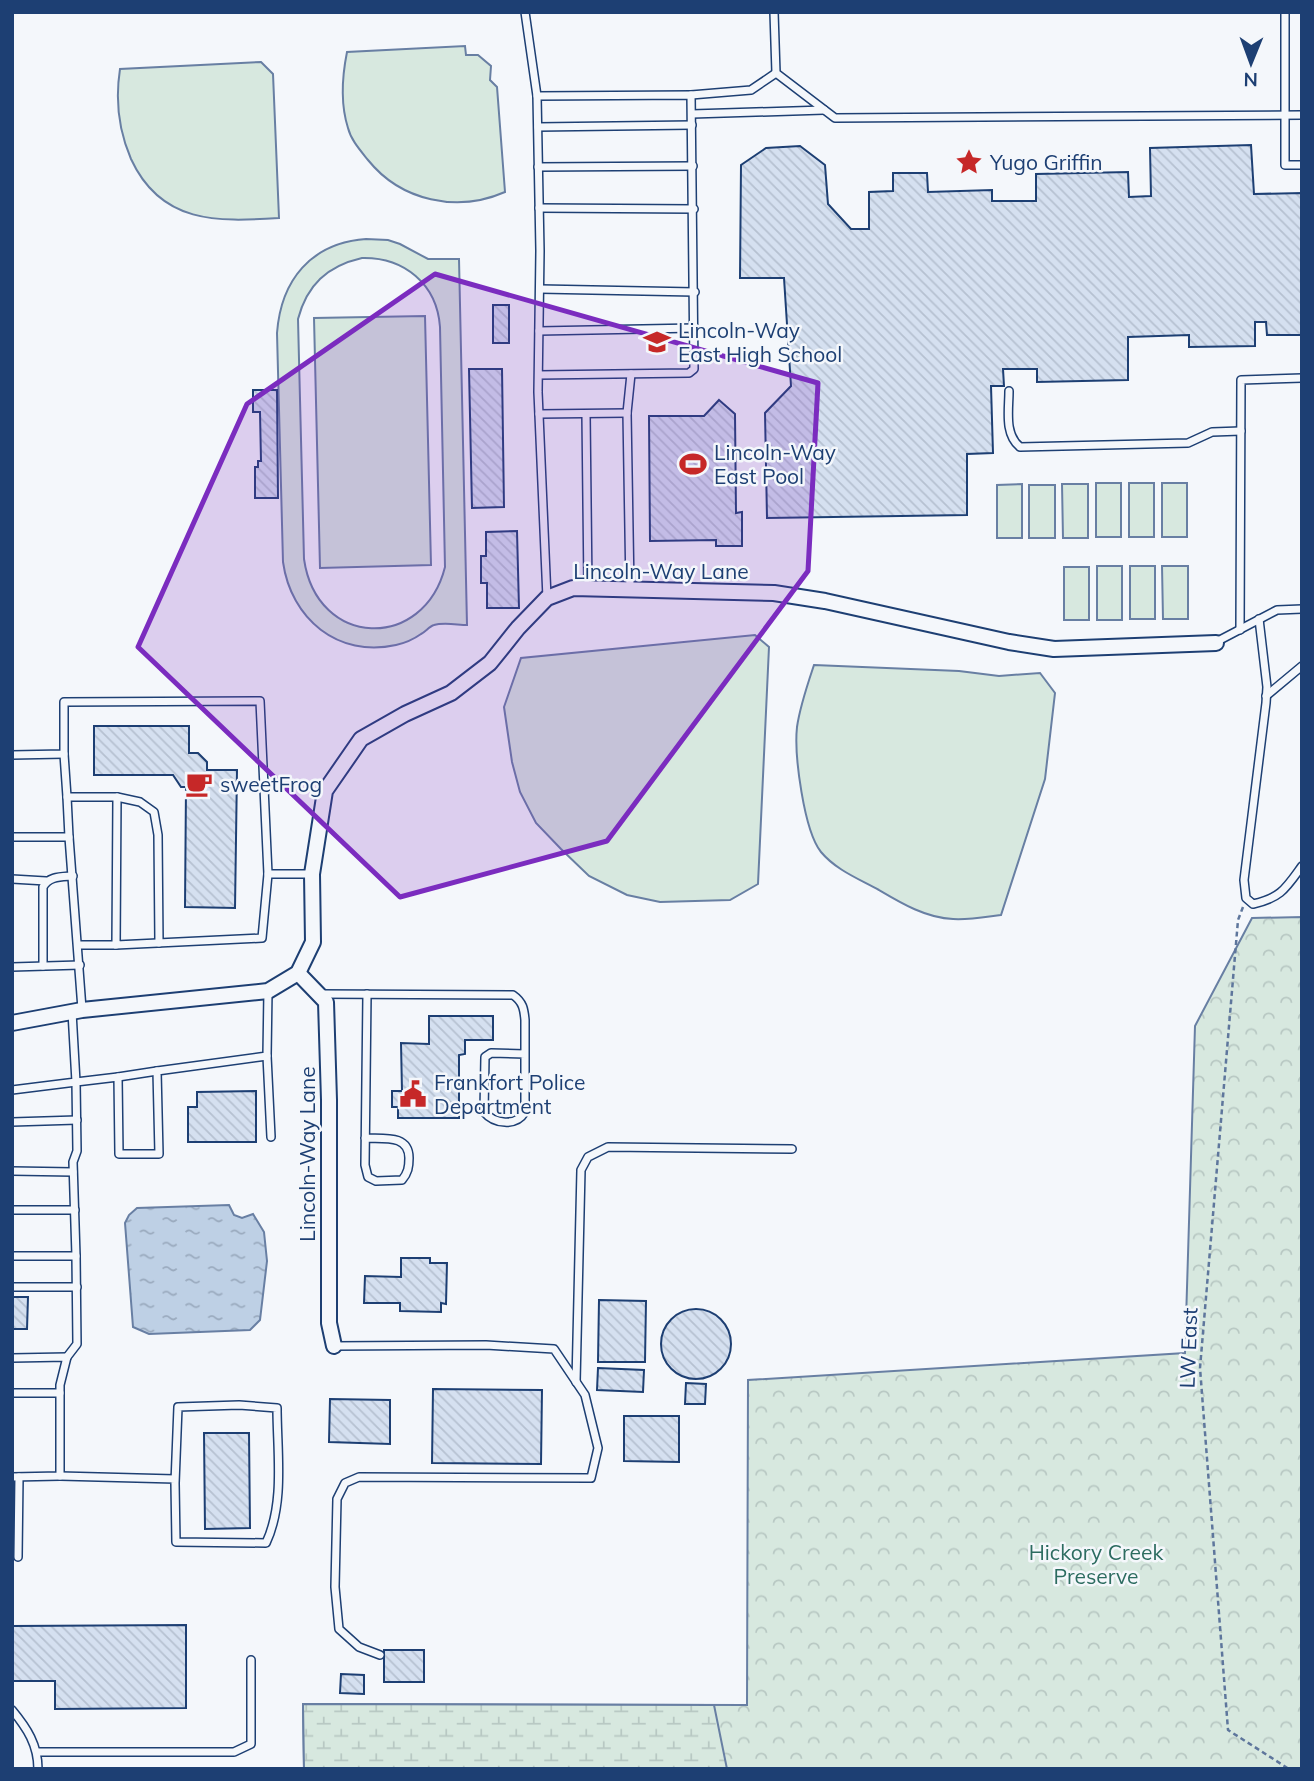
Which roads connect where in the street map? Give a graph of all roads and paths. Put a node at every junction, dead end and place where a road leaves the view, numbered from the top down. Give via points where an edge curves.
1 (525, 12) edge
2 (774, 12) edge
3 (1285, 12) edge
4 (776, 73) junction
5 (691, 95) junction
6 (537, 96) junction
7 (824, 110) junction
8 (692, 114) junction
9 (1286, 115) junction
10 (1302, 115) edge
11 (692, 125) junction
12 (538, 127) junction
13 (1302, 165) edge
14 (693, 166) junction
15 (538, 167) junction
16 (539, 208) junction
17 (694, 209) junction
18 (540, 289) junction
19 (695, 292) junction
20 (695, 328) junction
21 (540, 331) junction
22 (631, 374) junction
23 (539, 375) junction
24 (1302, 378) edge
25 (1009, 391) dead end
26 (627, 413) junction
27 (539, 414) junction
28 (586, 414) junction
29 (1241, 431) junction
30 (588, 589) junction
31 (630, 589) junction
32 (547, 598) junction
33 (1302, 609) edge
34 (1259, 619) junction
35 (1240, 629) junction
36 (1216, 643) joint
37 (1302, 666) edge
38 (1266, 696) junction
39 (64, 754) junction
40 (12, 755) edge
41 (66, 797) junction
42 (117, 797) junction
43 (12, 836) edge
44 (69, 837) junction
45 (1302, 866) edge
46 (268, 874) junction
47 (312, 874) junction
48 (72, 876) junction
49 (12, 879) edge
50 (46, 881) junction
51 (1247, 898) junction
52 (159, 943) junction
53 (79, 945) junction
54 (116, 945) junction
55 (80, 965) junction
56 (43, 966) junction
57 (12, 967) edge
58 (298, 973) junction
59 (268, 991) junction
60 (318, 994) junction
61 (367, 994) junction
62 (77, 1011) junction
63 (12, 1023) edge
64 (525, 1054) junction
65 (267, 1056) junction
66 (157, 1071) junction
67 (118, 1077) junction
68 (76, 1082) junction
69 (12, 1090) edge
70 (76, 1120) junction
71 (12, 1122) edge
72 (271, 1137) dead end
73 (365, 1138) junction
74 (792, 1149) dead end
75 (12, 1171) edge
76 (73, 1172) junction
77 (12, 1210) edge
78 (75, 1210) junction
79 (12, 1256) edge
80 (76, 1256) junction
81 (12, 1287) edge
82 (77, 1287) junction
83 (334, 1346) joint
84 (67, 1357) junction
85 (12, 1358) edge
86 (576, 1382) junction
87 (12, 1393) edge
88 (60, 1393) junction
89 (60, 1476) junction
90 (15, 1477) edge
91 (175, 1483) junction
92 (18, 1558) dead end
93 (380, 1655) dead end
94 (251, 1660) dead end
95 (12, 1710) edge
96 (38, 1752) junction
97 (38, 1769) edge
98 (1289, 1769) edge

1 - 6 lane
2 - 4 lane
3 - 9 lane
4 - 5 lane via 751,90
4 - 7 lane
5 - 6 lane
5 - 8 lane
6 - 12 lane
7 - 8 lane
7 - 9 lane via 835,118
8 - 11 lane
9 - 10 lane
9 - 13 lane via 1285,165
11 - 12 lane
11 - 14 lane
12 - 15 lane
14 - 15 lane
14 - 17 lane
15 - 16 lane
16 - 17 lane
16 - 18 lane
17 - 19 lane
18 - 19 lane
18 - 21 lane
19 - 20 lane
20 - 21 lane
20 - 22 lane via 695,364 689,373
21 - 23 lane
22 - 23 lane
22 - 26 lane
23 - 27 lane
24 - 29 lane via 1241,380
25 - 29 lane via 1009,429 1020,447 1188,443 1212,432
26 - 28 lane
26 - 31 lane
27 - 28 lane
27 - 32 lane
28 - 30 lane
29 - 35 lane
30 - 31 street, Lincoln-Way Lane
30 - 32 street, Lincoln-Way Lane via 573,588
31 - 36 street, Lincoln-Way Lane via 774,593 1054,649
32 - 47 street, Lincoln-Way Lane via 491,663 451,694 405,713 361,739 325,791
33 - 34 lane via 1276,610
34 - 35 lane
34 - 38 lane
35 - 36 lane
37 - 38 lane
38 - 51 lane via 1244,880
39 - 40 lane
39 - 41 lane
39 - 46 lane via 64,702 260,701
41 - 42 lane
41 - 44 lane
42 - 52 lane via 140,802 154,813
42 - 54 lane
43 - 44 lane
44 - 48 lane
45 - 51 lane via 1272,900 1254,904
46 - 47 lane
46 - 52 lane via 262,938
47 - 58 street, Lincoln-Way Lane via 313,942
48 - 50 lane
48 - 53 lane
49 - 50 lane
50 - 56 lane via 42,895
51 - 98 path, LW East via 1238,920 1200,1368 1228,1730
52 - 54 lane
53 - 54 lane
53 - 55 lane
55 - 56 lane
55 - 62 lane
56 - 57 lane
58 - 59 street
58 - 60 street, Lincoln-Way Lane
59 - 62 street
59 - 65 lane
60 - 61 lane
60 - 83 street, Lincoln-Way Lane via 326,1002 329,1323
61 - 64 lane via 513,995 524,1009
61 - 73 lane
62 - 63 street
62 - 68 lane
64 - 64 lane via 526,1112 512,1122 490,1119 483,1102 485,1057 491,1053
65 - 66 lane
65 - 72 lane
66 - 67 lane
66 - 67 lane via 159,1153 120,1154
67 - 68 lane
68 - 69 lane
68 - 70 lane
70 - 71 lane
70 - 76 lane
73 - 73 lane via 368,1177 402,1180 408,1169 406,1144
74 - 86 lane via 608,1147 588,1157 581,1170
75 - 76 lane
76 - 78 lane
77 - 78 lane
78 - 80 lane
79 - 80 lane
80 - 82 lane
81 - 82 lane
82 - 84 lane via 77,1344
83 - 86 lane via 554,1349
84 - 85 lane
84 - 88 lane
86 - 93 lane via 585,1395 598,1448 591,1478 359,1477 345,1483 337,1499 339,1629 359,1647
87 - 88 lane
88 - 89 lane
89 - 90 lane
89 - 91 lane via 174,1479
90 - 92 lane
91 - 91 lane via 176,1542 266,1543 277,1503 277,1408 178,1407
94 - 96 lane via 251,1744 234,1752
95 - 96 lane
96 - 97 lane

